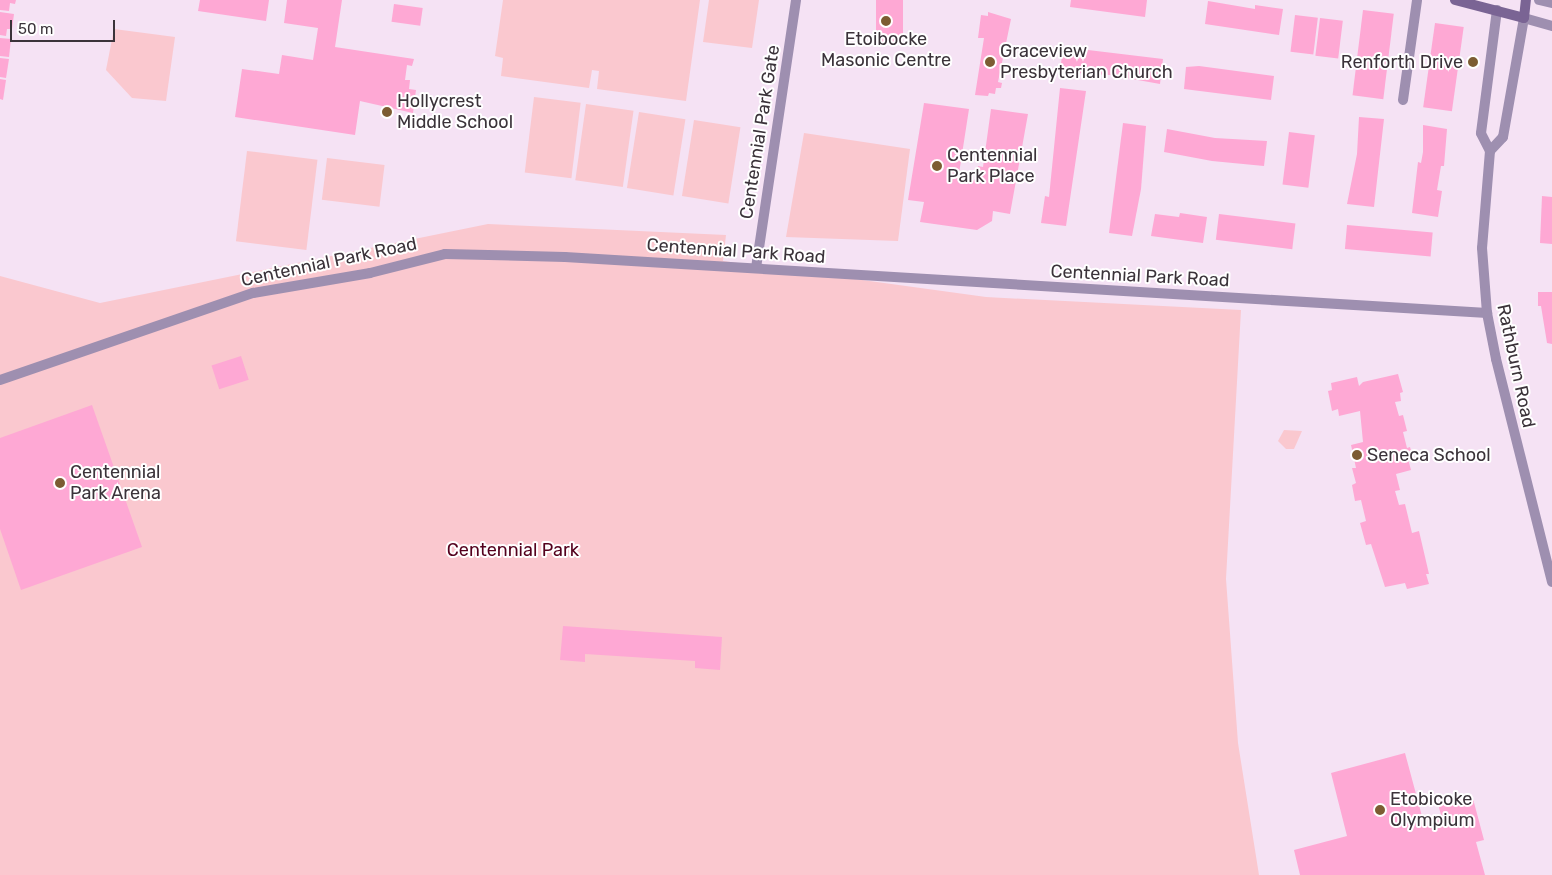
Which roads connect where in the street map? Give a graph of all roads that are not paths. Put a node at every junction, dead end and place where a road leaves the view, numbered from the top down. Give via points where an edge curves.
1 (796, 0) edge
2 (1417, 0) edge
3 (1455, 0) edge
4 (1526, 0) edge
5 (1539, 0) edge
6 (1552, 3) edge
7 (1498, 5) edge
8 (1524, 18) junction
9 (1552, 26) edge
10 (1403, 100) dead end
11 (1490, 151) junction
12 (756, 268) junction
13 (1487, 313) junction
14 (0, 380) edge
15 (1552, 582) edge

1 - 12 street, Centennial Park Gate
2 - 10 street
3 - 7 main road
4 - 8 main road
5 - 6 street
7 - 8 main road
7 - 11 street, Rathburn Road via 1481,133
8 - 9 street
8 - 11 street via 1503,138
11 - 13 street, Rathburn Road via 1482,248
12 - 13 street, Centennial Park Road
12 - 14 street, Centennial Park Road via 445,254 370,273 253,293
13 - 15 street, Rathburn Road

